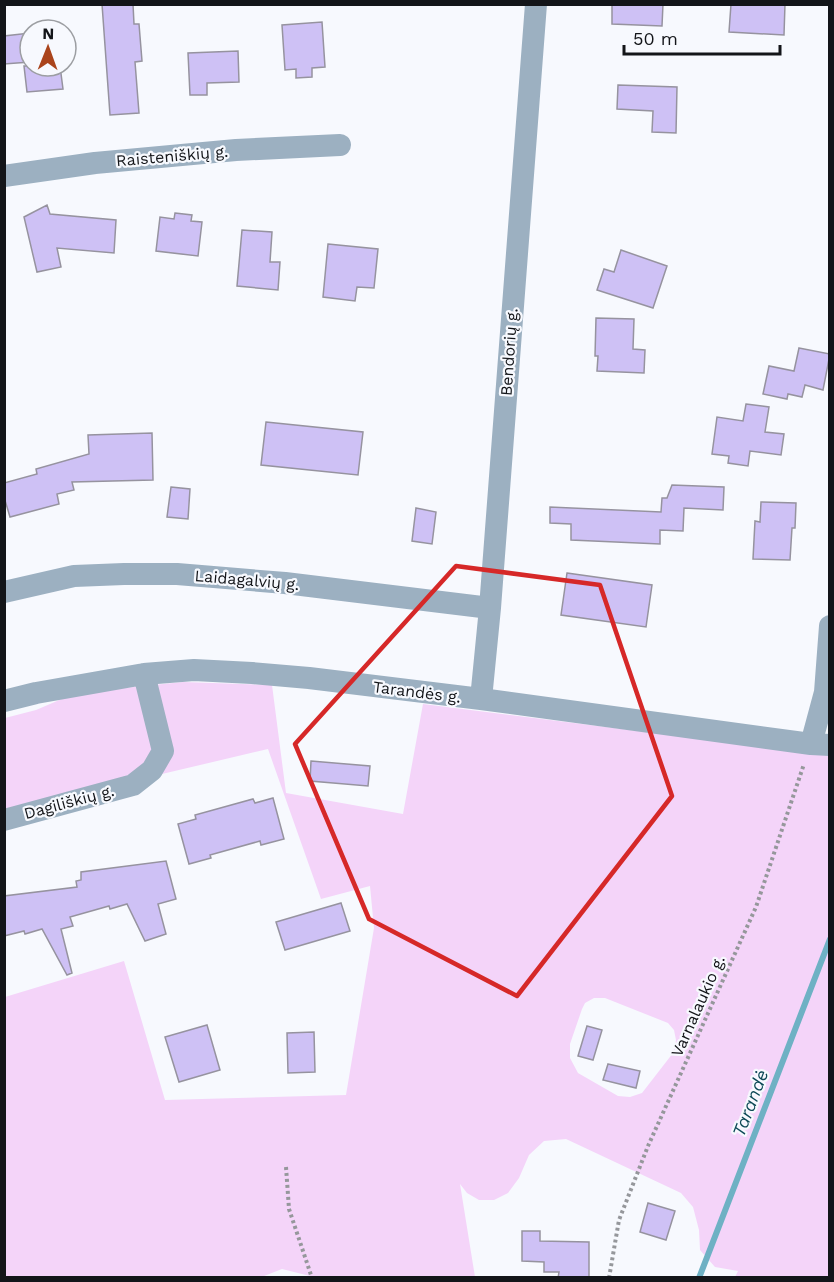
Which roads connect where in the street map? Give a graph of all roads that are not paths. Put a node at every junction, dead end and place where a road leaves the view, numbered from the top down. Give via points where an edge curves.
1 (536, 4) edge
2 (340, 144) dead end
3 (4, 176) edge
4 (4, 592) edge
5 (490, 608) junction
6 (830, 626) edge
7 (144, 674) junction
8 (481, 699) junction
9 (4, 701) edge
10 (820, 745) edge
11 (4, 820) edge

1 - 5 street, Bendorių g.
2 - 3 street, Raisteniškių g. via 95,162
4 - 5 street, Laidagalvių g. via 74,576 177,574
5 - 8 street, Bendorių g.
6 - 10 street
7 - 8 street, Tarandės g. via 194,670 252,673
7 - 9 street, Tarandės g.
7 - 11 street, Dagiliškių g. via 163,751 152,770 133,784
8 - 10 street, Tarandės g.

